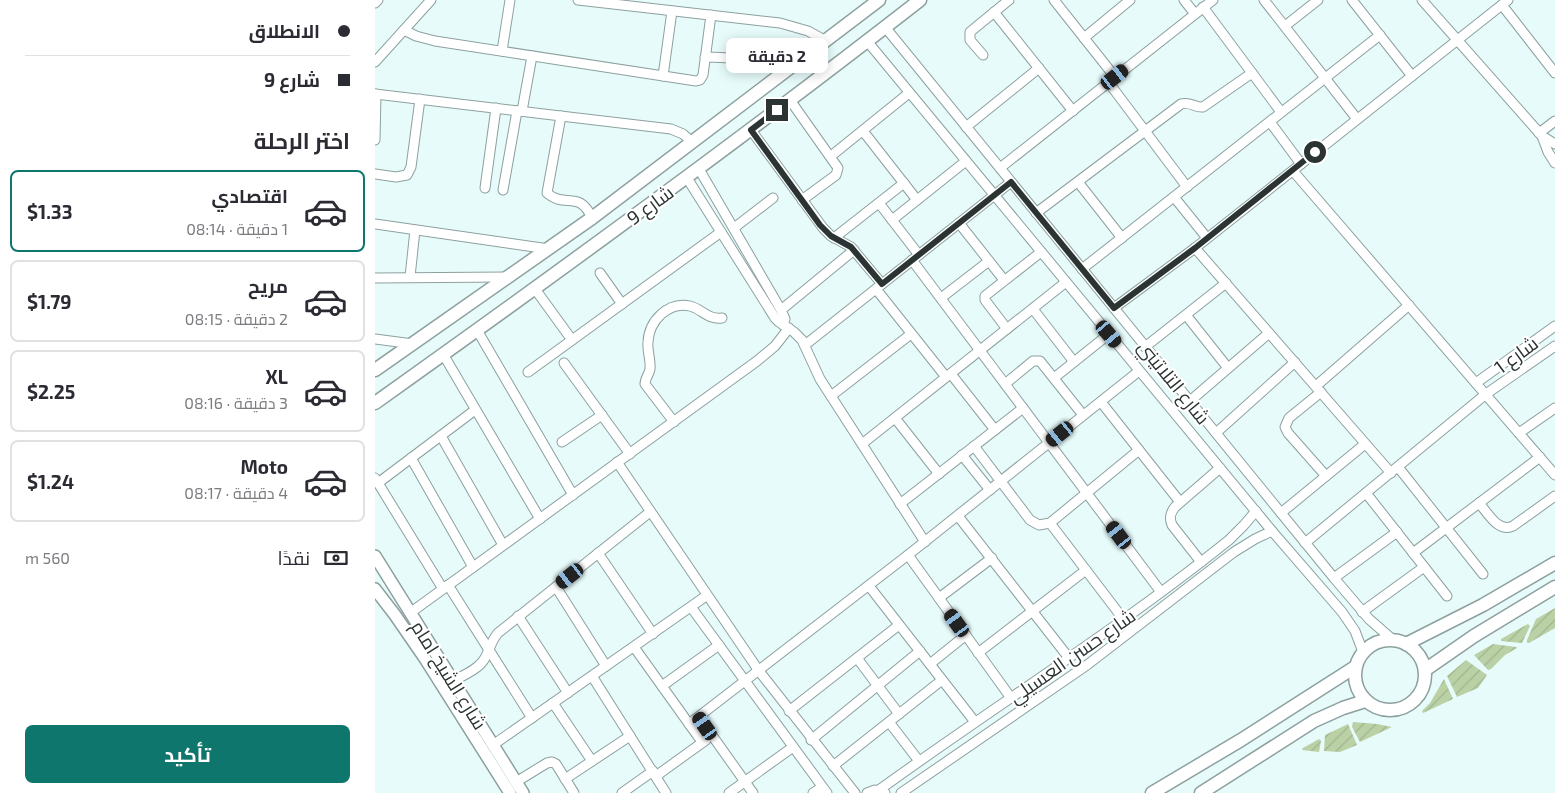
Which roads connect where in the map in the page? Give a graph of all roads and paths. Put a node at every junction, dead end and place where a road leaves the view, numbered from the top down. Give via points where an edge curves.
1 (379, 0) edge
2 (431, 0) edge
3 (510, 0) edge
4 (578, 0) edge
5 (879, 0) edge
6 (920, 0) edge
7 (1009, 0) edge
8 (1054, 0) edge
9 (1130, 0) edge
10 (1184, 0) edge
11 (1213, 0) edge
12 (1264, 0) edge
13 (1318, 0) edge
14 (1357, 2) edge
15 (1427, 2) edge
16 (1505, 2) edge
17 (375, 3) edge
18 (866, 4) edge
19 (657, 5) edge
20 (1203, 8) junction
21 (672, 11) junction
22 (994, 12) junction
23 (1195, 14) junction
24 (711, 15) junction
25 (1285, 26) junction
26 (885, 27) junction
27 (404, 30) junction
28 (1380, 35) junction
29 (1084, 38) junction
30 (1458, 39) junction
31 (826, 41) junction
32 (867, 41) junction
33 (502, 51) junction
34 (983, 55) dead end
35 (532, 56) junction
36 (705, 57) junction
37 (375, 62) edge
38 (1039, 68) junction
39 (785, 72) junction
40 (1252, 73) junction
41 (1555, 73) edge
42 (663, 76) junction
43 (1412, 76) junction
44 (1326, 78) junction
45 (1112, 80) junction
46 (909, 93) junction
47 (376, 94) edge
48 (420, 99) junction
49 (790, 100) junction
50 (496, 108) junction
51 (519, 111) junction
52 (1073, 111) junction
53 (1281, 112) junction
54 (561, 116) junction
55 (1357, 119) junction
56 (1555, 121) edge
57 (1269, 122) junction
58 (966, 127) junction
59 (751, 130) junction
60 (863, 131) junction
61 (1145, 132) junction
62 (1541, 135) junction
63 (375, 140) edge
64 (692, 142) junction
65 (1555, 144) edge
66 (831, 156) junction
67 (966, 161) junction
68 (1555, 163) edge
69 (1301, 164) junction
70 (1000, 168) junction
71 (699, 169) junction
72 (1293, 171) junction
73 (375, 174) edge
74 (687, 178) junction
75 (1011, 182) junction
76 (1078, 182) junction
77 (904, 183) junction
78 (1187, 187) junction
79 (485, 188) dead end
80 (503, 190) dead end
81 (994, 195) junction
82 (1174, 197) junction
83 (773, 198) dead end
84 (802, 200) junction
85 (917, 200) junction
86 (879, 203) junction
87 (1036, 213) junction
88 (592, 218) junction
89 (892, 220) junction
90 (959, 223) junction
91 (375, 224) edge
92 (734, 228) junction
93 (415, 230) junction
94 (721, 232) junction
95 (835, 238) junction
96 (1122, 238) junction
97 (1207, 238) junction
98 (1195, 248) junction
99 (549, 249) junction
100 (854, 250) junction
101 (1041, 252) junction
102 (916, 258) junction
103 (989, 261) junction
104 (1082, 268) junction
105 (600, 273) dead end
106 (410, 277) junction
107 (509, 277) junction
108 (375, 278) edge
109 (1004, 280) junction
110 (1066, 282) junction
111 (1226, 284) junction
112 (879, 286) junction
113 (535, 289) junction
114 (941, 298) junction
115 (622, 304) junction
116 (1409, 305) junction
117 (1114, 308) junction
118 (1033, 309) junction
119 (781, 310) junction
120 (1186, 315) junction
121 (722, 318) dead end
122 (1555, 326) edge
123 (786, 327) junction
124 (1007, 329) junction
125 (477, 330) junction
126 (1269, 333) junction
127 (911, 334) junction
128 (1109, 334) junction
129 (375, 339) edge
130 (573, 340) junction
131 (413, 344) junction
132 (805, 345) junction
133 (1555, 346) edge
134 (1145, 347) junction
135 (980, 350) junction
136 (443, 354) junction
137 (1074, 362) junction
138 (1295, 362) junction
139 (564, 363) dead end
140 (1228, 368) junction
141 (375, 370) edge
142 (1139, 370) junction
143 (529, 372) dead end
144 (948, 376) junction
145 (1054, 378) junction
146 (1476, 383) junction
147 (1005, 384) junction
148 (1318, 389) junction
149 (1486, 394) junction
150 (831, 396) junction
151 (1189, 401) junction
152 (375, 402) edge
153 (1101, 402) junction
154 (1023, 408) junction
155 (1555, 408) edge
156 (475, 410) junction
157 (602, 415) junction
158 (1083, 416) junction
159 (895, 418) junction
160 (674, 422) junction
161 (995, 430) junction
162 (1216, 433) junction
163 (1519, 433) junction
164 (441, 436) junction
165 (562, 442) dead end
166 (1049, 443) junction
167 (862, 444) junction
168 (1365, 444) junction
169 (974, 446) junction
170 (1139, 450) junction
171 (630, 454) junction
172 (962, 456) junction
173 (1540, 457) junction
174 (411, 458) junction
175 (617, 462) junction
176 (1220, 468) junction
177 (1395, 470) junction
178 (939, 474) junction
179 (1555, 475) edge
180 (1326, 476) junction
181 (377, 481) edge
182 (1001, 481) junction
183 (990, 490) junction
184 (1087, 493) junction
185 (1366, 493) junction
186 (573, 495) junction
187 (1555, 496) edge
188 (1181, 502) junction
189 (1479, 503) junction
190 (900, 504) junction
191 (1255, 510) junction
192 (651, 512) junction
193 (1281, 513) junction
194 (958, 516) junction
195 (540, 519) junction
196 (1049, 523) junction
197 (1244, 525) junction
198 (1446, 528) junction
199 (1272, 531) junction
200 (1397, 532) junction
201 (1255, 539) junction
202 (925, 542) junction
203 (1305, 543) junction
204 (503, 545) junction
205 (599, 553) junction
206 (1413, 553) junction
207 (908, 555) junction
208 (376, 558) edge
209 (992, 558) junction
210 (1201, 562) junction
211 (1555, 563) edge
212 (473, 567) junction
213 (1424, 567) junction
214 (1086, 570) junction
215 (1483, 574) dead end
216 (1333, 578) junction
217 (556, 586) junction
218 (869, 586) junction
219 (446, 587) junction
220 (1555, 587) edge
221 (375, 589) edge
222 (1161, 592) junction
223 (707, 596) junction
224 (1447, 596) dead end
225 (939, 598) junction
226 (691, 607) junction
227 (1033, 611) junction
228 (1362, 612) junction
229 (411, 613) junction
230 (518, 616) junction
231 (1124, 620) junction
232 (899, 625) junction
233 (653, 634) junction
234 (966, 635) junction
235 (1393, 640) junction
236 (1407, 644) junction
237 (719, 645) junction
238 (634, 647) junction
239 (488, 649) junction
240 (920, 651) junction
241 (1363, 652) junction
242 (979, 653) junction
243 (857, 658) junction
244 (1069, 658) junction
245 (930, 664) junction
246 (606, 666) junction
247 (1355, 667) junction
248 (1425, 670) junction
249 (759, 671) junction
250 (592, 676) junction
251 (942, 680) junction
252 (453, 681) junction
253 (745, 681) junction
254 (878, 685) junction
255 (662, 686) junction
256 (568, 693) junction
257 (1011, 698) junction
258 (1365, 701) junction
259 (553, 704) junction
260 (789, 711) junction
261 (899, 714) junction
262 (699, 717) junction
263 (532, 718) junction
264 (889, 722) junction
265 (975, 722) junction
266 (689, 724) junction
267 (712, 735) junction
268 (630, 736) junction
269 (811, 740) junction
270 (702, 742) junction
271 (493, 745) junction
272 (793, 747) junction
273 (592, 761) junction
274 (919, 761) junction
275 (833, 766) junction
276 (654, 774) junction
277 (565, 779) junction
278 (517, 782) junction
279 (745, 782) junction
280 (824, 790) edge
281 (882, 792) edge
282 (510, 793) edge
283 (523, 793) edge
284 (573, 793) edge
285 (622, 793) edge
286 (666, 793) edge
287 (729, 793) edge
288 (753, 793) edge
289 (813, 793) edge
290 (855, 793) edge
291 (867, 793) edge
292 (901, 793) edge
293 (1152, 793) edge
294 (1201, 793) edge

1 - 17 street
2 - 27 street
3 - 33 street
4 - 19 street
5 - 18 main road, شارع 9
6 - 26 main road, شارع 9
7 - 22 street
8 - 29 street
9 - 29 street
10 - 23 street
11 - 20 street
12 - 25 street
13 - 25 street
14 - 28 street
15 - 30 street
16 - 30 street
16 - 41 street
18 - 31 main road, شارع 9
19 - 21 street
20 - 23 street
20 - 40 street
21 - 24 street
21 - 42 street
22 - 34 street via 970,32 970,40
22 - 38 street
23 - 45 street
24 - 31 street via 790,25
24 - 36 street
25 - 44 street
26 - 32 main road, شارع 9
26 - 58 street, شارع التلاتيني
27 - 33 street via 429,40
27 - 37 street
28 - 43 street
28 - 44 street
29 - 45 street
30 - 43 street
30 - 62 street
31 - 39 main road, شارع 9
32 - 46 street, شارع التلاتيني
32 - 49 main road, شارع 9
33 - 35 street
35 - 42 street
35 - 51 street
36 - 39 street via 755,60
36 - 42 street via 703,75 698,81
38 - 52 street
38 - 58 street
39 - 64 main road, شارع 9
40 - 53 street
40 - 61 street via 1203,107 1181,104
43 - 55 street
44 - 53 street
44 - 55 street
45 - 52 street
45 - 61 street
46 - 60 street
46 - 67 street, شارع التلاتيني
47 - 48 street
47 - 63 street
48 - 50 street
48 - 73 street via 411,167 407,175
49 - 59 main road, شارع 9
49 - 66 street
50 - 51 street
50 - 79 street
51 - 54 street
51 - 80 street
52 - 70 street
53 - 57 street
54 - 64 street via 671,129
54 - 88 street via 547,193 559,200 584,204
55 - 69 street
56 - 62 street
57 - 69 street
57 - 78 street
58 - 70 street, شارع التلاتيني
59 - 71 main road, شارع 9
59 - 84 street
60 - 66 street
60 - 77 street
61 - 76 street
61 - 78 street
62 - 65 street
62 - 68 street
64 - 88 main road, شارع 9
66 - 84 street via 838,166 837,173
67 - 81 street, شارع التلاتيني
67 - 85 street
69 - 72 street
70 - 75 street, شارع التلاتيني
71 - 74 main road, شارع 9
71 - 92 street
72 - 97 street
72 - 116 street
74 - 94 street
74 - 113 main road, شارع 9
75 - 81 street
75 - 87 street, شارع التلاتيني
76 - 87 street
76 - 96 street
77 - 85 street
77 - 86 street
78 - 82 street
81 - 90 street
81 - 101 street, شارع التلاتيني
82 - 96 street
82 - 97 street
83 - 92 street
84 - 95 street via 820,225
85 - 89 street
86 - 89 street
86 - 95 street
87 - 104 street, شارع التلاتيني
88 - 99 main road, شارع 9
89 - 102 street
90 - 102 street
90 - 103 street
91 - 93 street
92 - 119 street
93 - 99 street
93 - 106 street
94 - 115 street
94 - 123 street via 775,318
95 - 100 street
96 - 104 street
97 - 98 street
98 - 111 street
98 - 117 street
99 - 107 main road, شارع 9
100 - 112 street
100 - 119 street
101 - 109 street
101 - 110 street, شارع التلاتيني
102 - 112 street
102 - 114 street
103 - 109 street
103 - 114 street
104 - 117 street, شارع التلاتيني
105 - 115 street
106 - 107 street
106 - 108 street
107 - 131 main road, شارع 9
109 - 124 street via 985,297
110 - 118 street
110 - 128 street, شارع التلاتيني
111 - 120 street
111 - 126 street
112 - 127 street
112 - 132 street
113 - 125 main road, شارع 9
113 - 130 street
114 - 135 street
115 - 130 street
116 - 146 street
116 - 148 street
117 - 134 street, شارع التلاتيني
118 - 124 street
118 - 137 street
119 - 123 street
120 - 134 street
120 - 140 street
121 - 160 street via 710,317 694,307 678,305 660,315 651,329 647,344 650,368 645,384
122 - 146 street, شارع 1
123 - 132 street
123 - 160 street via 766,354
124 - 135 street
125 - 136 main road, شارع 9
125 - 186 street
126 - 138 street
126 - 140 street
127 - 144 street
127 - 150 street
128 - 137 street
128 - 142 street, شارع التلاتيني
129 - 131 street
130 - 143 street
131 - 141 main road, شارع 9
132 - 150 street via 813,368
133 - 149 street, شارع 1
134 - 151 street, شارع التلاتيني
135 - 144 street
135 - 147 street
136 - 152 main road, شارع 9
136 - 156 street
137 - 145 street
138 - 148 street
138 - 162 street
139 - 157 street
140 - 151 street
142 - 153 street
142 - 176 street, شارع التلاتيني
144 - 159 street
144 - 161 street
145 - 147 street via 1043,363 1035,360
145 - 158 street
146 - 149 street
147 - 154 street
148 - 168 street
148 - 180 street via 1289,418 1285,427
149 - 163 street
149 - 177 street, شارع 1
150 - 167 street
151 - 162 street, شارع التلاتيني
153 - 158 street
153 - 170 street
154 - 161 street
154 - 166 street
155 - 163 street
156 - 164 street
156 - 195 street
157 - 165 street
157 - 171 street
158 - 166 street
159 - 167 street
159 - 178 street
160 - 171 street
161 - 169 street
162 - 193 street, شارع التلاتيني
163 - 173 street
164 - 174 street
164 - 204 street
166 - 182 street
166 - 184 street
167 - 190 street
168 - 177 street
168 - 180 street
169 - 172 street
169 - 182 street
170 - 184 street
170 - 188 street
171 - 175 street
172 - 178 street
172 - 183 street
173 - 179 street
173 - 189 street
174 - 181 street
174 - 212 street
175 - 186 street
175 - 192 street
176 - 188 street
176 - 191 street, شارع التلاتيني
177 - 185 street, شارع 1
177 - 198 street
178 - 190 street
180 - 193 street
181 - 219 street
182 - 183 street
182 - 196 street via 1030,520 1039,525
183 - 194 street
184 - 196 street
184 - 222 street
185 - 200 street
185 - 203 street, شارع 1
186 - 195 street
187 - 189 street via 1513,526 1505,528 1498,525
188 - 210 street via 1172,510 1170,522
189 - 198 street
190 - 202 street
191 - 197 street, شارع حسن العسيلي
191 - 199 street, شارع التلاتيني
192 - 205 street
192 - 223 street
193 - 203 street, شارع التلاتيني
194 - 202 street
194 - 209 street
195 - 204 street
196 - 214 street
197 - 201 street
197 - 210 street, شارع حسن العسيلي
198 - 206 street
198 - 215 street
199 - 201 street, شارع حسن العسيلي
199 - 241 street, شارع التلاتيني via 1349,622
200 - 206 street
200 - 216 street
201 - 292 street, شارع حسن العسيلي via 1072,675
202 - 207 street
203 - 216 street, شارع التلاتيني
204 - 212 street
205 - 217 street
205 - 233 street
206 - 213 street
207 - 218 street
207 - 225 street
208 - 229 street, شارع الشيخ امام
209 - 225 street
209 - 227 street
210 - 222 street, شارع حسن العسيلي
211 - 236 main road
212 - 219 street
213 - 224 street
213 - 228 street
214 - 227 street
214 - 231 street
216 - 228 street, شارع التلاتيني
217 - 230 street
217 - 246 street
218 - 232 street
218 - 249 street
219 - 229 street
219 - 239 street
220 - 248 main road
221 - 282 street, شارع الشيخ امام via 426,660
222 - 231 street, شارع حسن العسيلي
223 - 226 street
223 - 249 street
225 - 234 street
226 - 233 street
226 - 237 street
227 - 242 street
227 - 244 street
228 - 235 street, شارع التلاتيني
229 - 252 street, شارع الشيخ امام
230 - 239 street via 497,633
230 - 256 street
231 - 244 street, شارع حسن العسيلي
232 - 240 street
232 - 243 street
233 - 238 street
234 - 242 street
234 - 245 street
235 - 236 main road
235 - 241 main road via 1373,644
236 - 248 main road via 1417,652
237 - 253 street
237 - 255 street
238 - 246 street
238 - 255 street
239 - 252 street via 478,666
239 - 263 street
240 - 245 street
240 - 254 street
241 - 247 main road
242 - 257 street
243 - 254 street
243 - 260 street
244 - 257 street, شارع حسن العسيلي
245 - 251 street
246 - 250 street
247 - 258 main road via 1357,689
247 - 293 main road
248 - 258 main road via 1424,685 1412,703 1399,709 1385,710
249 - 253 street
249 - 260 street
250 - 256 street
250 - 268 street
251 - 261 street
251 - 265 street
252 - 271 street, شارع الشيخ امام
253 - 262 street
253 - 272 street
254 - 261 street
254 - 269 street
255 - 266 street
256 - 259 street
257 - 265 street, شارع حسن العسيلي
258 - 294 main road via 1307,725
259 - 263 street
259 - 273 street
260 - 269 street
261 - 264 street
262 - 266 street
262 - 267 street
263 - 271 street
264 - 274 street
264 - 275 street
265 - 274 street, شارع حسن العسيلي
266 - 270 street
267 - 270 street
267 - 279 street
268 - 273 street
268 - 276 street
269 - 275 street
270 - 276 street
271 - 278 street, شارع الشيخ امام
272 - 279 street
272 - 280 street
273 - 277 street
274 - 281 street, شارع حسن العسيلي
275 - 290 street
276 - 285 street
276 - 286 street
277 - 278 street via 556,764 550,762
277 - 284 street
278 - 283 street, شارع الشيخ امام
279 - 287 street
279 - 288 street
280 - 289 street
281 - 291 street

